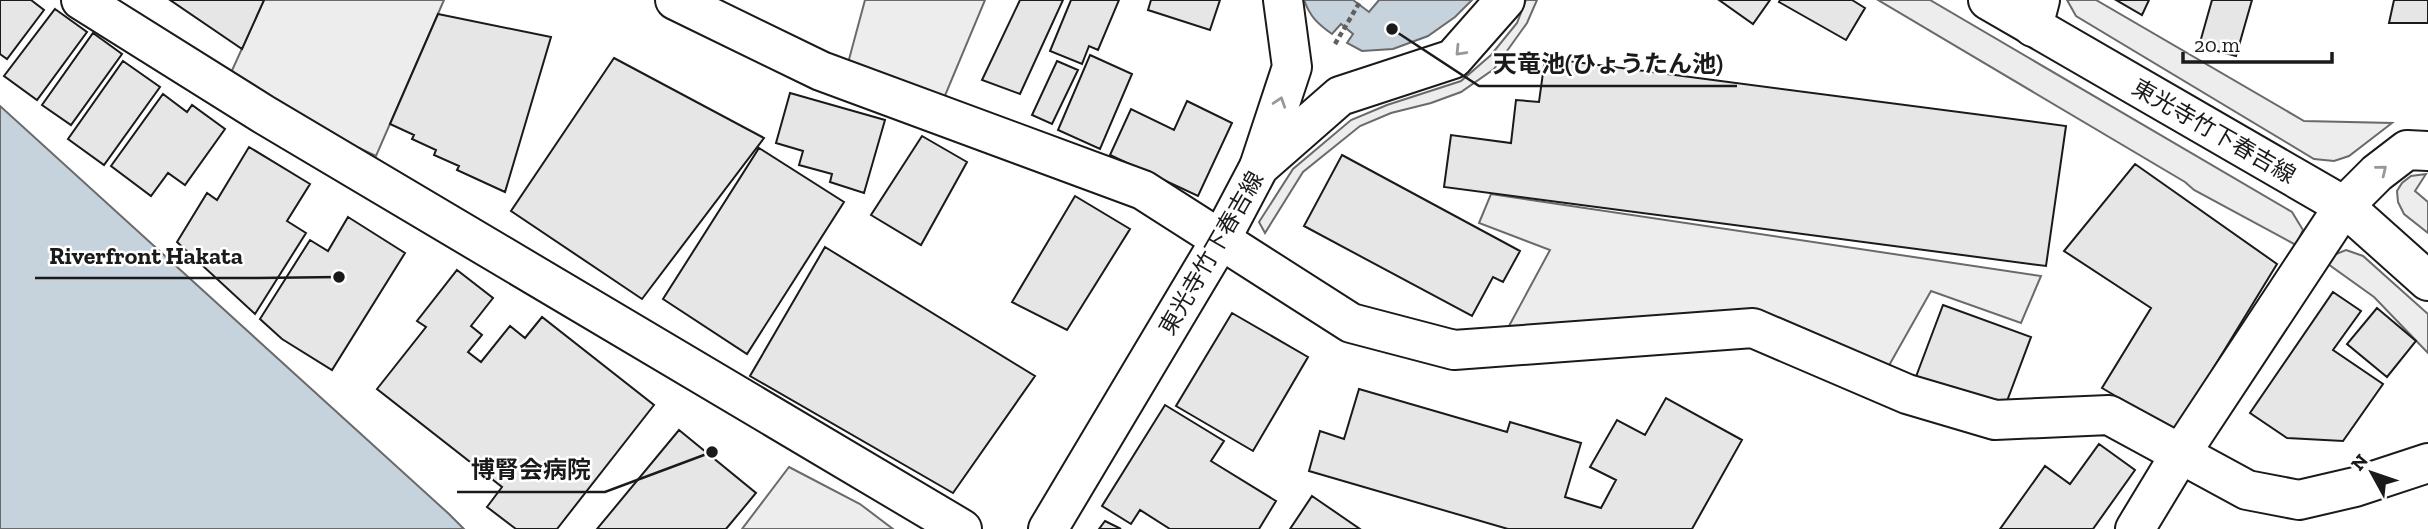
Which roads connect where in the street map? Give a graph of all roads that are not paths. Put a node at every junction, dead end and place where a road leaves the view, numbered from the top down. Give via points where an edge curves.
1 (81, 0) edge
2 (675, 0) edge
3 (1283, 0) edge
4 (1505, 0) edge
5 (1988, 0) edge
6 (2037, 13) edge
7 (2428, 151) edge
8 (1259, 167) junction
9 (2344, 206) junction
10 (1221, 239) junction
11 (2428, 281) edge
12 (2181, 453) junction
13 (2428, 463) edge
14 (962, 529) edge
15 (1048, 529) edge
16 (2135, 529) edge

1 - 14 street via 263,114
2 - 10 street via 821,71 1143,190
8 -> 3 street via 1292,67
4 -> 8 street, 東光寺竹下春吉線 via 1453,59 1340,96
5 - 6 street, 東光寺竹下春吉線
6 - 9 street, 東光寺竹下春吉線
9 -> 7 street via 2407,150
8 - 10 street, 東光寺竹下春吉線
9 - 11 street, 東光寺竹下春吉線
9 - 12 street
10 - 12 street via 1351,324 1454,350 1752,328 1906,394 1995,419 2109,415
10 - 15 street, 東光寺竹下春吉線
12 - 13 street via 2247,490 2299,500
12 - 16 street

